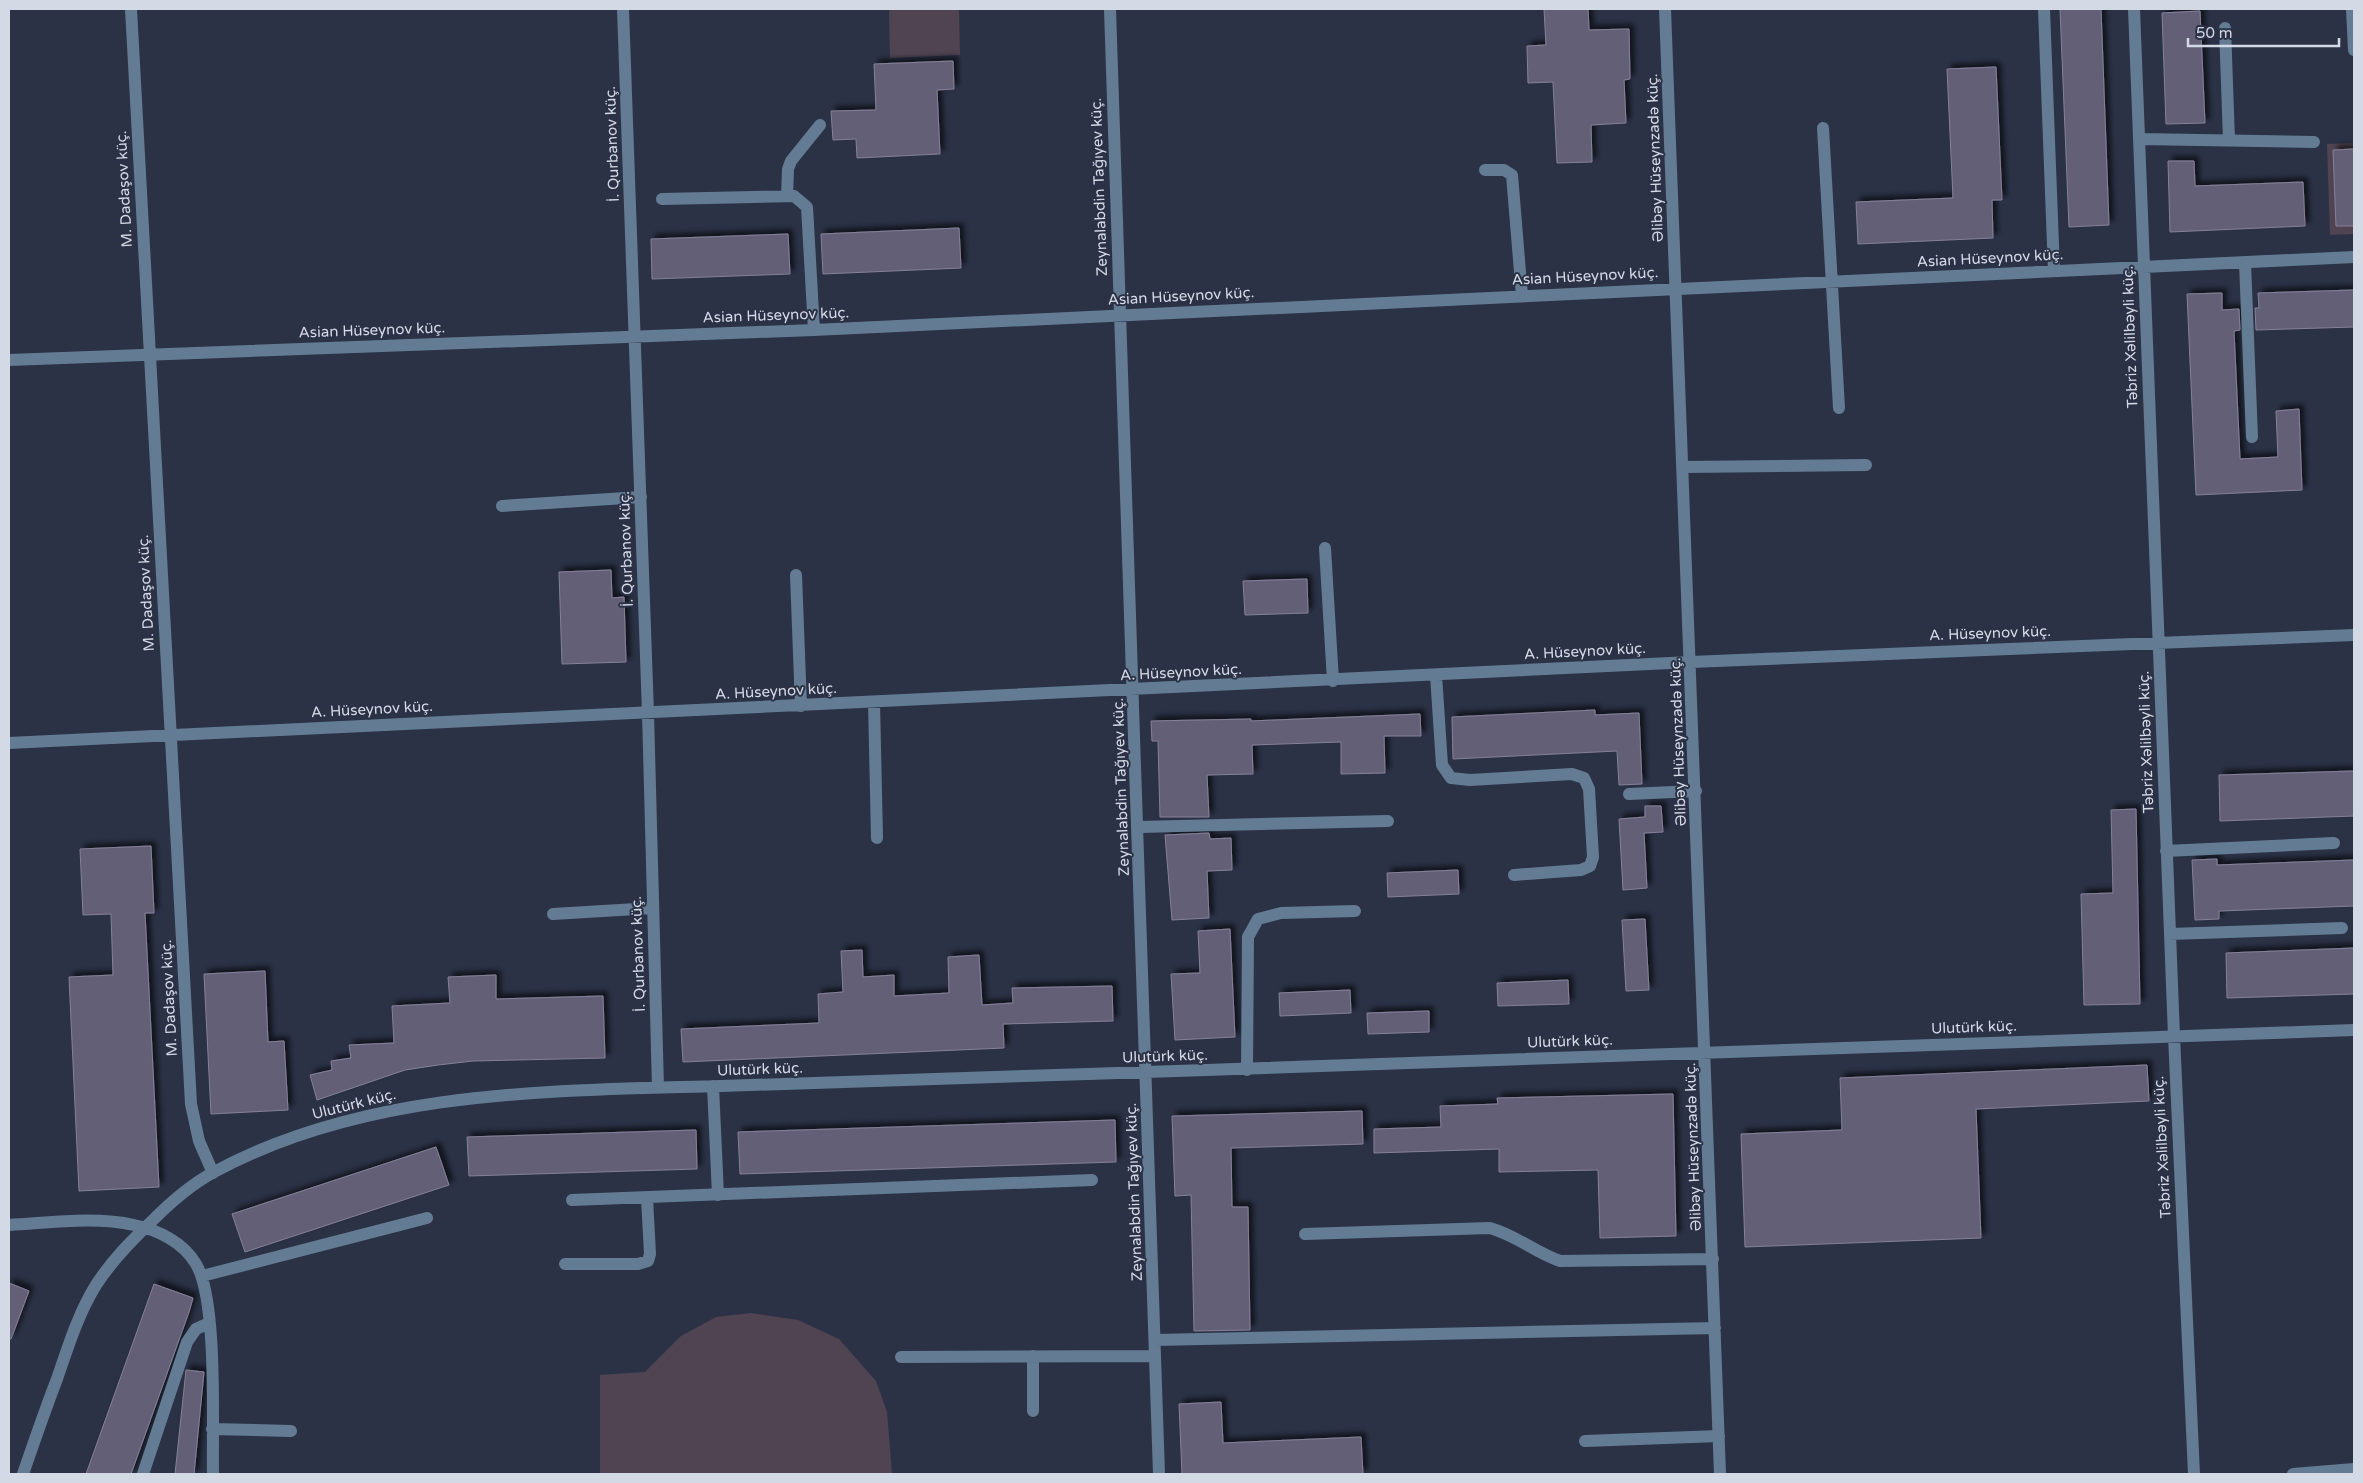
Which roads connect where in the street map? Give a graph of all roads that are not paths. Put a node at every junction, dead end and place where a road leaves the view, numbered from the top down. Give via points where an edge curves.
1 (130, 9) edge
2 (623, 9) edge
3 (1110, 9) edge
4 (1665, 9) edge
5 (2044, 9) edge
6 (2134, 9) edge
7 (2352, 9) edge
8 (2224, 28) dead end
9 (2354, 50) edge
10 (820, 125) dead end
11 (1823, 128) dead end
12 (2139, 139) junction
13 (2229, 140) junction
14 (2314, 142) dead end
15 (1485, 170) dead end
16 (787, 196) junction
17 (662, 198) dead end
18 (2354, 258) edge
19 (2245, 263) junction
20 (2144, 267) junction
21 (2054, 271) junction
22 (1831, 281) junction
23 (1677, 288) junction
24 (1522, 296) junction
25 (1118, 315) junction
26 (814, 330) junction
27 (635, 336) junction
28 (150, 355) junction
29 (9, 360) edge
30 (1839, 408) dead end
31 (2252, 437) dead end
32 (1866, 465) dead end
33 (1683, 467) junction
34 (641, 497) junction
35 (502, 506) dead end
36 (1325, 548) dead end
37 (796, 575) dead end
38 (2354, 635) edge
39 (2158, 643) junction
40 (1691, 662) junction
41 (1436, 675) junction
42 (1333, 681) junction
43 (1134, 690) junction
44 (874, 702) junction
45 (801, 706) junction
46 (648, 713) junction
47 (170, 735) junction
48 (9, 742) edge
49 (1696, 791) junction
50 (1628, 794) dead end
51 (1388, 821) dead end
52 (1139, 827) junction
53 (877, 838) dead end
54 (2334, 842) dead end
55 (2166, 852) junction
56 (1514, 875) dead end
57 (653, 908) junction
58 (1355, 911) dead end
59 (553, 914) dead end
60 (2342, 928) dead end
61 (2170, 934) junction
62 (2354, 1030) edge
63 (2174, 1036) junction
64 (1706, 1053) junction
65 (1247, 1070) junction
66 (1146, 1072) junction
67 (713, 1086) junction
68 (658, 1088) junction
69 (213, 1173) junction
70 (1092, 1180) dead end
71 (718, 1195) junction
72 (647, 1198) junction
73 (572, 1200) dead end
74 (427, 1218) dead end
75 (9, 1225) edge
76 (145, 1228) junction
77 (1305, 1234) dead end
78 (1713, 1260) junction
79 (565, 1264) dead end
80 (202, 1276) junction
81 (209, 1324) junction
82 (1715, 1328) junction
83 (1155, 1340) junction
84 (1033, 1356) junction
85 (1155, 1356) junction
86 (901, 1357) dead end
87 (1032, 1411) dead end
88 (212, 1429) junction
89 (291, 1431) dead end
90 (1719, 1436) junction
91 (1585, 1441) dead end
92 (2354, 1469) edge
93 (23, 1474) edge
94 (143, 1474) edge
95 (212, 1474) edge
96 (1159, 1474) edge
97 (1720, 1474) edge
98 (2194, 1474) edge
99 (2293, 1474) edge

1 - 28 street, M. Dadaşov küç.
2 - 27 street, İ. Qurbanov küç.
3 - 25 street, Zeynalabdin Tağıyev küç.
4 - 23 street, Əlibəy Hüseynzadə küç.
5 - 21 street
6 - 12 street, Təbriz Xəlilbəyli küç.
7 - 9 street
8 - 13 street
10 - 16 street via 791,161
11 - 22 street
12 - 13 street
12 - 20 street, Təbriz Xəlilbəyli küç.
13 - 14 street
15 - 24 street via 1504,170 1512,175
16 - 17 street
16 - 26 street via 794,196 807,207
18 - 19 street, Asian Hüseynov küç.
19 - 20 street, Asian Hüseynov küç.
19 - 31 street
20 - 21 street, Asian Hüseynov küç.
20 - 39 street, Təbriz Xəlilbəyli küç.
21 - 22 street, Asian Hüseynov küç.
22 - 23 street, Asian Hüseynov küç.
22 - 30 street
23 - 24 street, Asian Hüseynov küç.
23 - 33 street, Əlibəy Hüseynzadə küç.
24 - 25 street, Asian Hüseynov küç.
25 - 26 street, Asian Hüseynov küç.
25 - 43 street, Zeynalabdin Tağıyev küç.
26 - 27 street, Asian Hüseynov küç.
27 - 28 street, Asian Hüseynov küç.
27 - 34 street, İ. Qurbanov küç.
28 - 29 street, Asian Hüseynov küç.
28 - 47 street, M. Dadaşov küç.
32 - 33 street
33 - 40 street, Əlibəy Hüseynzadə küç.
34 - 35 street
34 - 46 street, İ. Qurbanov küç.
36 - 42 street
37 - 45 street
38 - 39 street, A. Hüseynov küç.
39 - 40 street, A. Hüseynov küç.
39 - 55 street, Təbriz Xəlilbəyli küç.
40 - 41 street, A. Hüseynov küç.
40 - 49 street, Əlibəy Hüseynzadə küç.
41 - 42 street, A. Hüseynov küç.
41 - 56 street via 1442,766 1451,778 1470,780 1572,774 1584,778 1589,789 1593,857 1590,866 1581,870
42 - 43 street, A. Hüseynov küç.
43 - 44 street, A. Hüseynov küç.
43 - 52 street, Zeynalabdin Tağıyev küç.
44 - 45 street, A. Hüseynov küç.
44 - 53 street
45 - 46 street, A. Hüseynov küç.
46 - 47 street, A. Hüseynov küç.
46 - 57 street, İ. Qurbanov küç.
47 - 48 street, A. Hüseynov küç.
47 - 69 street, M. Dadaşov küç. via 191,1104 200,1141
49 - 50 street
49 - 64 street, Əlibəy Hüseynzadə küç.
51 - 52 street
52 - 66 street, Zeynalabdin Tağıyev küç.
54 - 55 street
55 - 61 street, Təbriz Xəlilbəyli küç.
57 - 59 street
57 - 68 street, İ. Qurbanov küç.
58 - 65 street via 1281,913 1258,918 1248,937
60 - 61 street
61 - 63 street, Təbriz Xəlilbəyli küç.
62 - 63 street, Ulutürk küç.
63 - 64 street, Ulutürk küç.
63 - 98 street, Təbriz Xəlilbəyli küç.
64 - 65 street, Ulutürk küç.
64 - 78 street, Əlibəy Hüseynzadə küç.
65 - 66 street, Ulutürk küç.
66 - 67 street, Ulutürk küç.
66 - 83 street, Zeynalabdin Tağıyev küç.
67 - 68 street, Ulutürk küç.
67 - 71 street
68 - 69 street, Ulutürk küç. via 458,1100 396,1109 344,1120 278,1143
69 - 76 street, Ulutürk küç. via 193,1185
70 - 71 street
71 - 72 street
72 - 73 street
72 - 79 street via 648,1261 638,1264
74 - 80 street
75 - 76 street via 88,1222 131,1224
76 - 80 street via 174,1240 188,1253
76 - 93 street, Ulutürk küç. via 120,1253 84,1308
77 - 78 street via 1490,1228 1509,1233 1560,1261
78 - 82 street, Əlibəy Hüseynzadə küç.
80 - 81 street
81 - 88 street
81 - 94 street via 196,1329 187,1342
82 - 83 street
82 - 90 street, Əlibəy Hüseynzadə küç.
83 - 85 street, Zeynalabdin Tağıyev küç.
84 - 85 street
84 - 86 street
84 - 87 street
85 - 96 street, Zeynalabdin Tağıyev küç.
88 - 89 street
88 - 95 street
90 - 91 street
90 - 97 street, Əlibəy Hüseynzadə küç.
92 - 99 street

